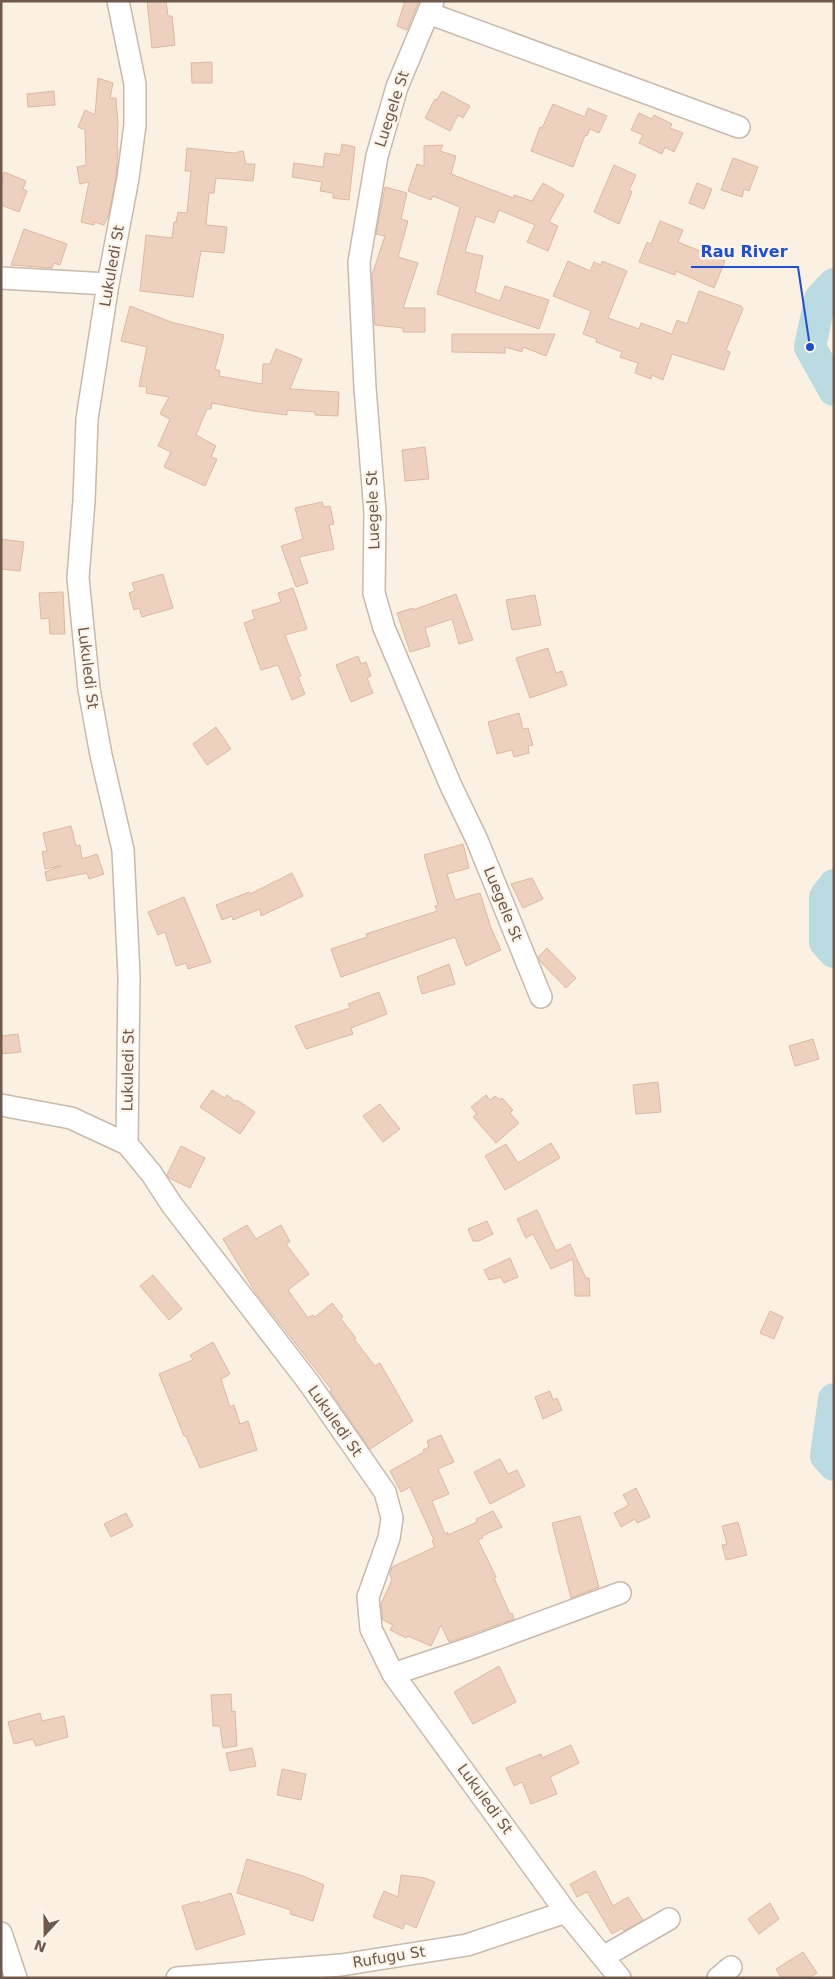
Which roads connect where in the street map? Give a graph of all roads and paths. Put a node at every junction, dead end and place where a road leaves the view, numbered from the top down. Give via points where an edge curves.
1 (118, 1) edge
2 (430, 7) edge
3 (739, 127) dead end
4 (1, 278) edge
5 (108, 284) junction
6 (541, 997) dead end
7 (1, 1105) edge
8 (127, 1144) junction
9 (620, 1593) dead end
10 (393, 1674) junction
11 (566, 1912) junction
12 (669, 1920) dead end
13 (1, 1933) edge
14 (603, 1957) junction
15 (16, 1978) edge
16 (177, 1978) edge
17 (620, 1978) edge

1 - 5 street, Lukuledi St via 134,84 135,125
2 - 3 street
2 - 6 street, Luegele St via 397,87 377,156 359,262 375,512 374,593 384,628 477,840
4 - 5 street
5 - 8 street, Lukuledi St via 87,419 78,578 89,689 123,850 129,976
7 - 8 street via 71,1118
8 - 10 street, Lukuledi St via 308,1383 385,1492 392,1518 389,1538 368,1597 371,1629
9 - 10 street
10 - 11 street, Lukuledi St
11 - 14 street, Lukuledi St
11 - 16 street, Rufugu St via 467,1945 340,1965
12 - 14 street
13 - 15 street
14 - 17 street, Lukuledi St

